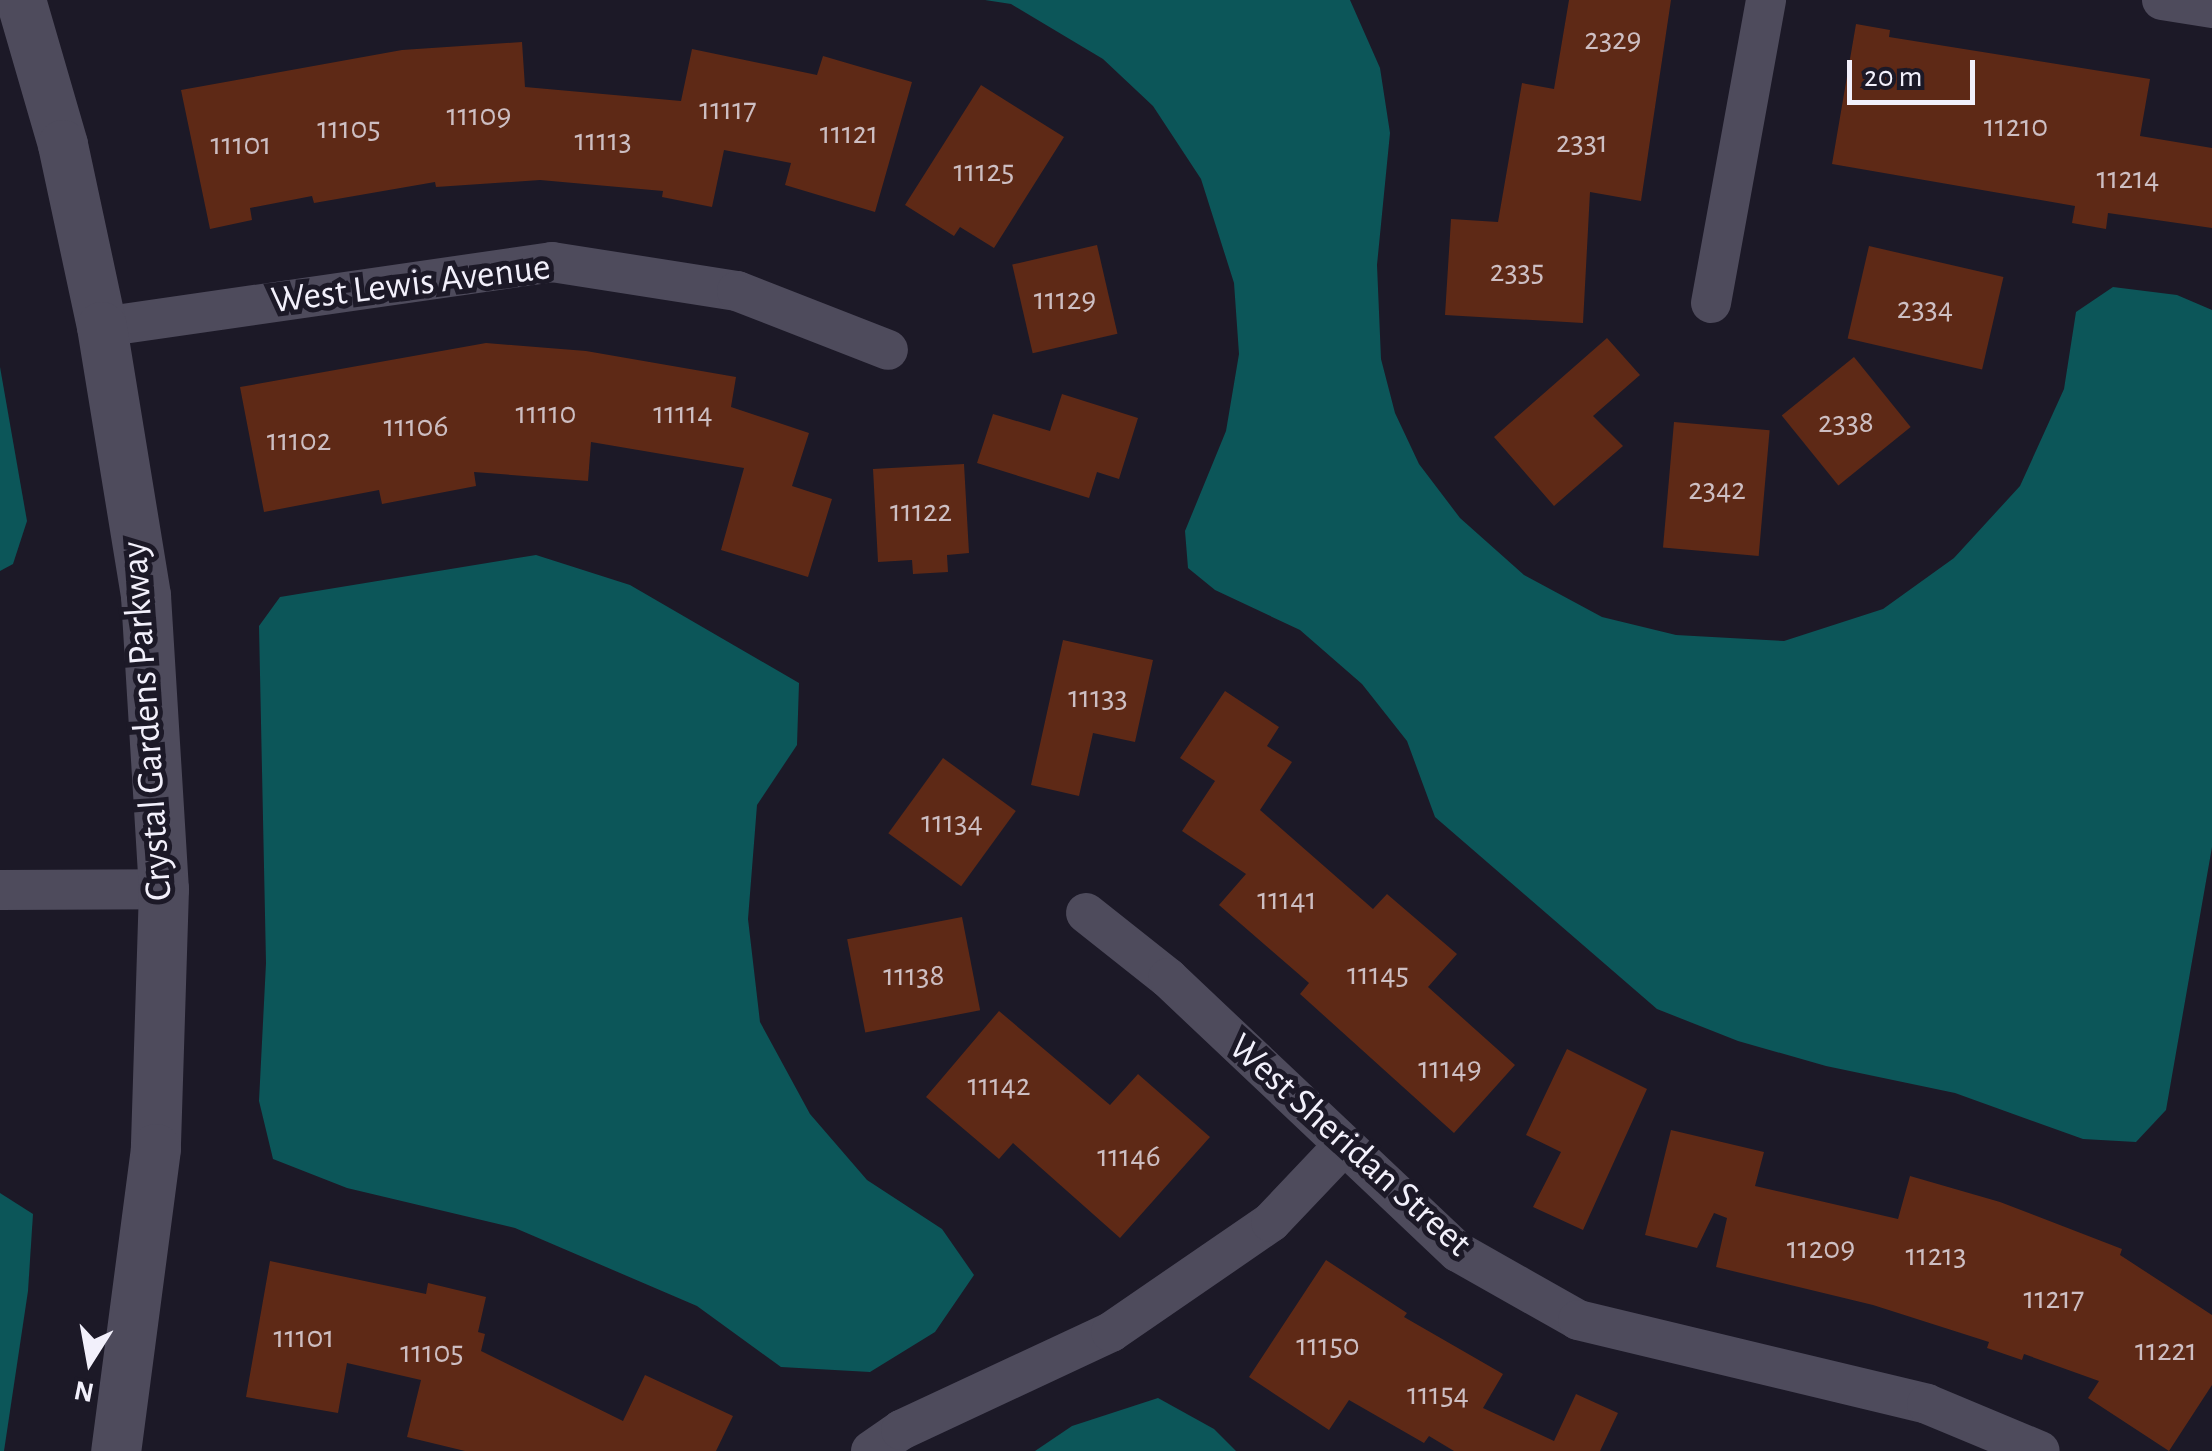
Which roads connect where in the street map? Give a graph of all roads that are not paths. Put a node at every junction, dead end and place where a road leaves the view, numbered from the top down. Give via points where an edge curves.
1 (21, 0) edge
2 (1766, 0) edge
3 (1711, 304) dead end
4 (102, 326) junction
5 (888, 350) dead end
6 (164, 889) junction
7 (0, 890) edge
8 (1086, 913) dead end
9 (1344, 1145) junction
10 (116, 1451) edge
11 (871, 1451) edge
12 (2040, 1451) edge

1 - 4 street, Crystal Gardens Parkway via 64,145
2 - 3 street
4 - 5 street, West Lewis Avenue via 552,262 737,292
4 - 6 street, Crystal Gardens Parkway via 146,596
6 - 7 street
6 - 10 street, Crystal Gardens Parkway via 156,1149
8 - 9 street, West Sheridan Street via 1168,978
9 - 11 street via 1271,1222 1111,1332 901,1430
9 - 12 street, West Sheridan Street via 1458,1252 1578,1320 1927,1404

